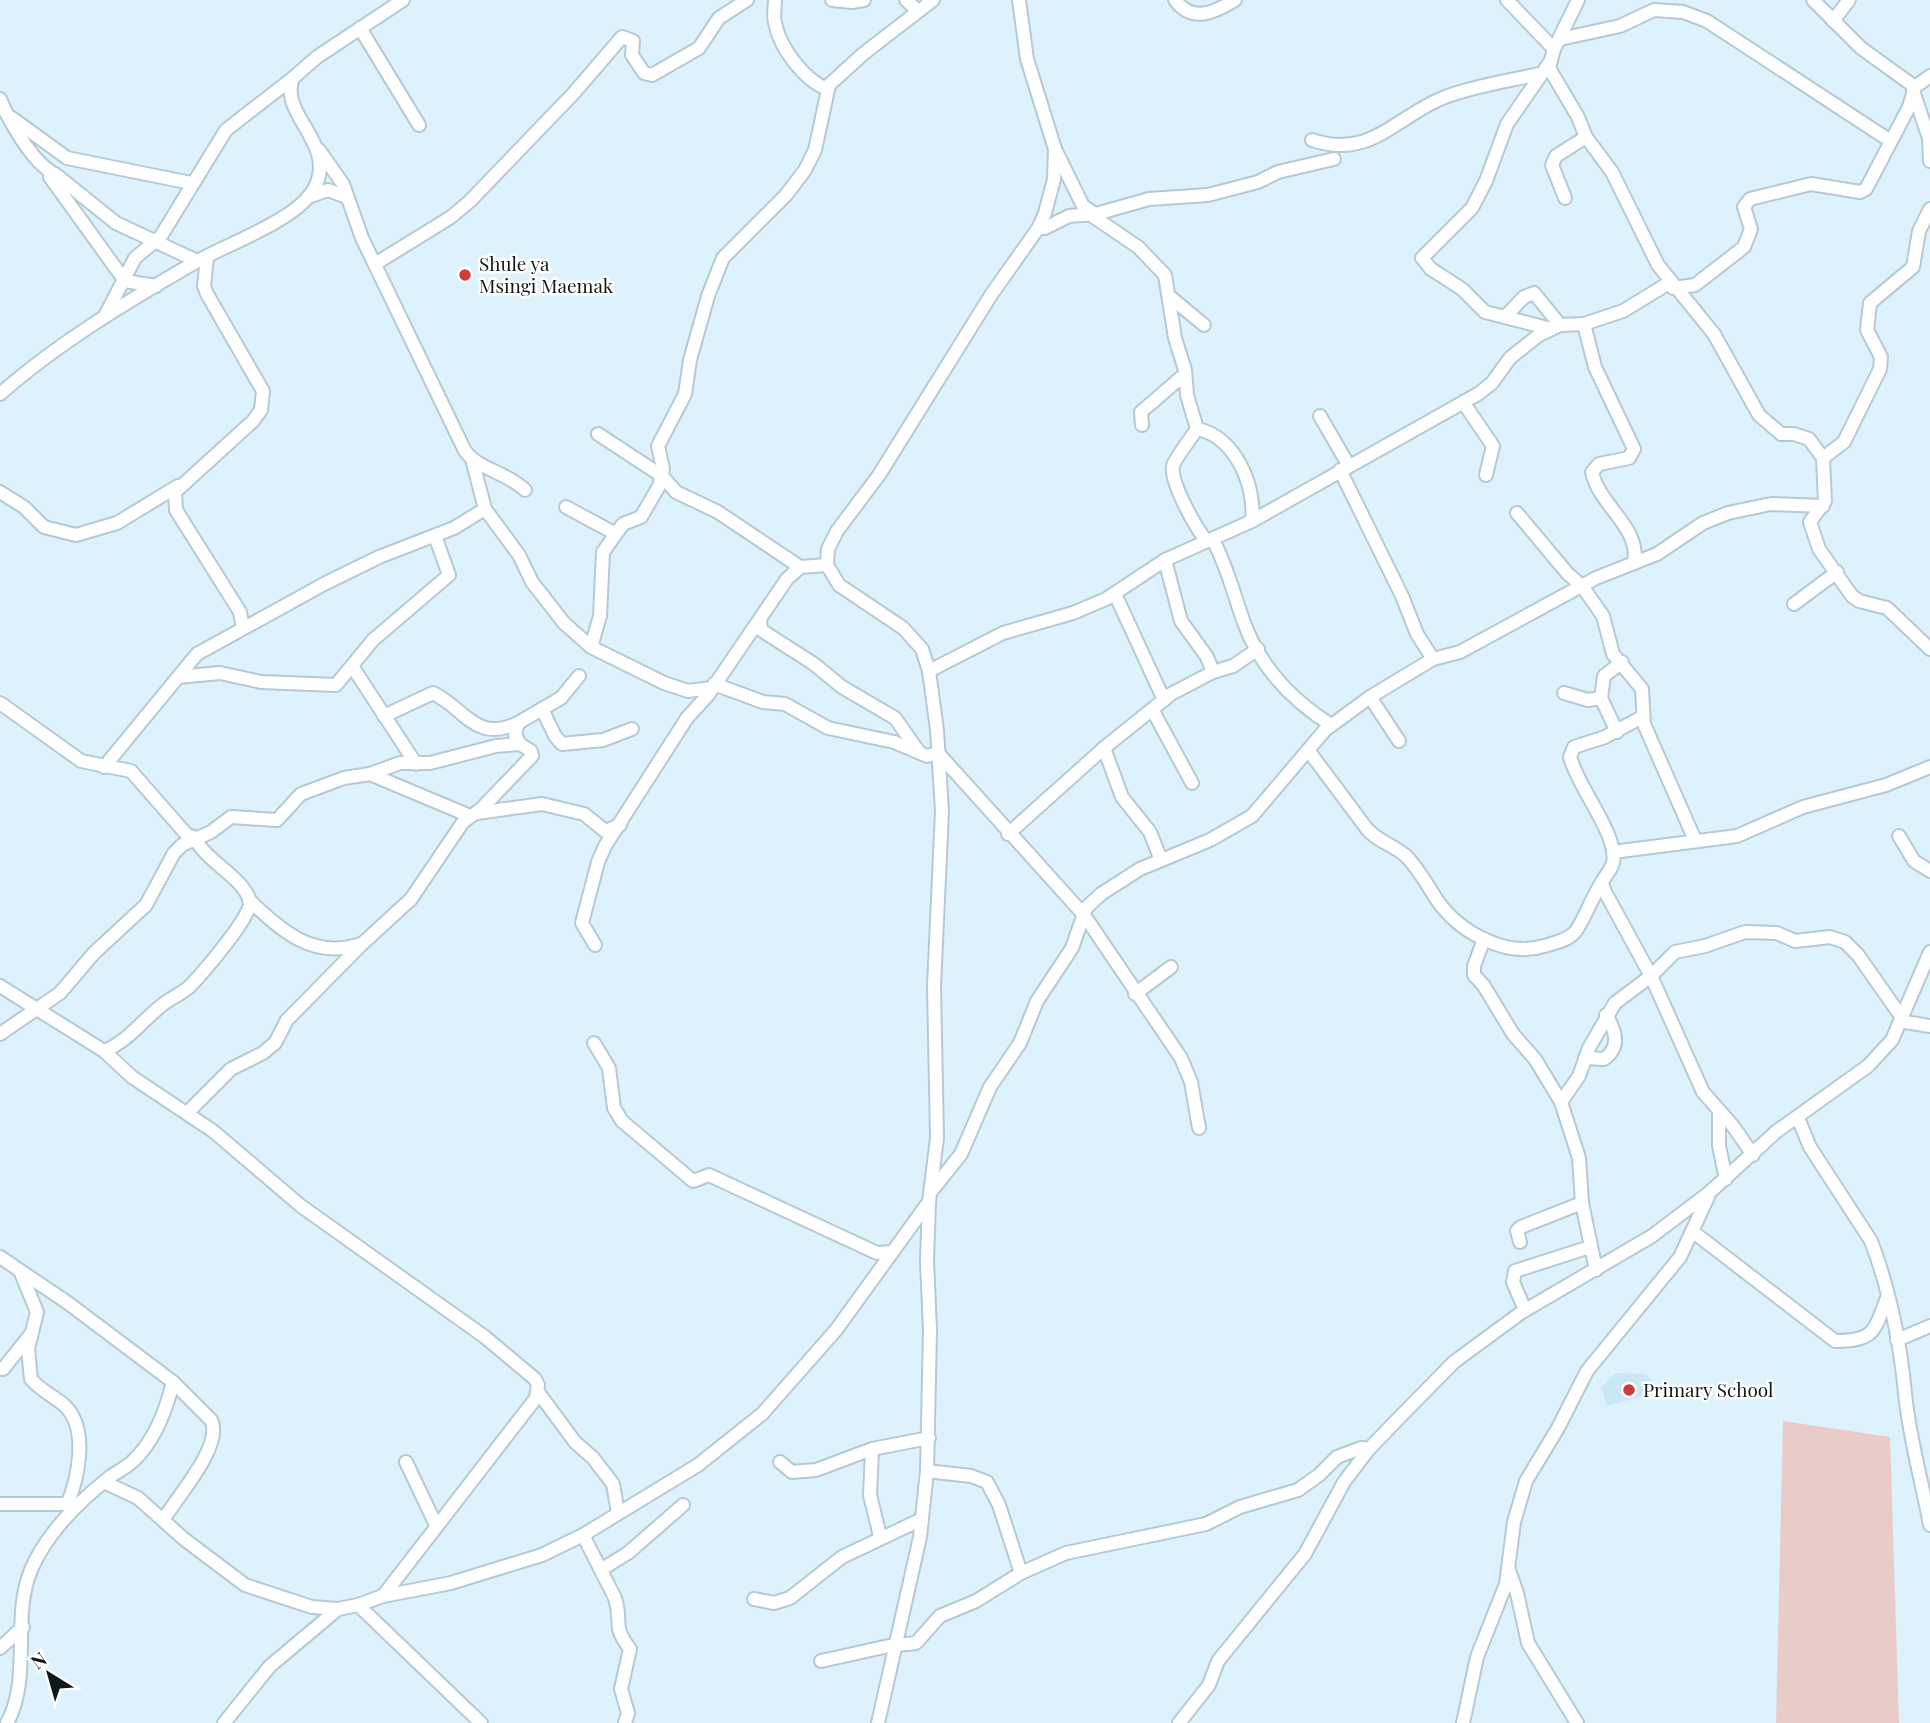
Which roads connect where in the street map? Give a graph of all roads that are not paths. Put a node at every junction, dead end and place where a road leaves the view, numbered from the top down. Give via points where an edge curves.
1 (404, 0) edge
2 (747, 0) edge
3 (775, 0) edge
4 (832, 0) edge
5 (864, 0) edge
6 (906, 0) edge
7 (933, 0) edge
8 (1018, 0) edge
9 (1175, 0) edge
10 (1235, 0) edge
11 (1507, 0) edge
12 (1578, 0) edge
13 (1659, 0) edge
14 (1813, 0) edge
15 (1849, 0) edge
16 (918, 11) junction
17 (1647, 11) junction
18 (1833, 21) junction
19 (360, 28) junction
20 (1557, 44) junction
21 (1549, 62) junction
22 (1539, 74) junction
23 (1930, 76) edge
24 (293, 78) junction
25 (827, 89) junction
26 (1914, 89) junction
27 (3, 107) edge
28 (419, 125) dead end
29 (1586, 138) junction
30 (1312, 140) dead end
31 (1889, 140) junction
32 (317, 149) junction
33 (1055, 149) junction
34 (1334, 159) dead end
35 (1930, 161) edge
36 (50, 171) junction
37 (191, 183) junction
38 (308, 197) junction
39 (347, 197) junction
40 (1565, 198) dead end
41 (1930, 209) edge
42 (1093, 215) junction
43 (1039, 227) junction
44 (152, 241) junction
45 (202, 259) junction
46 (375, 264) junction
47 (125, 281) junction
48 (1671, 285) junction
49 (156, 286) junction
50 (1169, 296) junction
51 (1505, 317) junction
52 (103, 320) junction
53 (1584, 324) junction
54 (1204, 325) dead end
55 (1555, 327) junction
56 (1185, 374) junction
57 (0, 394) edge
58 (1463, 402) junction
59 (1320, 416) dead end
60 (1142, 425) dead end
61 (1197, 429) junction
62 (598, 434) dead end
63 (1823, 458) junction
64 (472, 459) junction
65 (1344, 468) junction
66 (1486, 475) dead end
67 (662, 476) junction
68 (181, 483) junction
69 (525, 490) dead end
70 (0, 492) edge
71 (1823, 506) junction
72 (566, 507) dead end
73 (485, 509) junction
74 (1517, 513) dead end
75 (1252, 521) junction
76 (614, 533) junction
77 (435, 536) junction
78 (1210, 540) junction
79 (1165, 560) junction
80 (1634, 563) junction
81 (827, 565) junction
82 (800, 566) junction
83 (1837, 572) junction
84 (1582, 586) junction
85 (1115, 594) junction
86 (1794, 604) dead end
87 (760, 620) junction
88 (243, 628) junction
89 (591, 647) junction
90 (1258, 649) junction
91 (1930, 649) edge
92 (1433, 659) junction
93 (1622, 662) junction
94 (352, 666) junction
95 (929, 671) junction
96 (1213, 672) junction
97 (579, 676) dead end
98 (178, 677) junction
99 (713, 686) junction
100 (1564, 693) dead end
101 (1370, 697) junction
102 (1601, 698) junction
103 (1164, 700) junction
104 (0, 703) edge
105 (542, 709) junction
106 (1153, 711) junction
107 (384, 716) junction
108 (1642, 717) junction
109 (1331, 725) junction
110 (516, 727) junction
111 (632, 729) dead end
112 (1617, 732) junction
113 (1399, 741) dead end
114 (520, 744) junction
115 (496, 746) junction
116 (1104, 748) junction
117 (1308, 750) junction
118 (919, 753) junction
119 (937, 753) junction
120 (416, 764) junction
121 (104, 767) junction
122 (1930, 767) edge
123 (370, 774) junction
124 (1192, 783) dead end
125 (473, 815) junction
126 (620, 825) junction
127 (1008, 834) junction
128 (1899, 836) dead end
129 (194, 837) junction
130 (1695, 840) junction
131 (1613, 852) junction
132 (1161, 860) junction
133 (1930, 871) edge
134 (1602, 882) junction
135 (249, 900) junction
136 (1084, 915) junction
137 (1484, 939) junction
138 (362, 944) junction
139 (595, 945) dead end
140 (1930, 952) edge
141 (1171, 967) dead end
142 (1651, 976) junction
143 (0, 986) edge
144 (1135, 994) junction
145 (37, 1010) junction
146 (1606, 1015) junction
147 (1903, 1019) junction
148 (1930, 1026) edge
149 (0, 1034) edge
150 (594, 1043) dead end
151 (104, 1051) junction
152 (1585, 1058) junction
153 (1561, 1102) junction
154 (1719, 1112) junction
155 (187, 1113) junction
156 (1798, 1118) junction
157 (1199, 1128) dead end
158 (1754, 1155) junction
159 (1726, 1179) junction
160 (1710, 1192) junction
161 (929, 1198) junction
162 (1582, 1203) junction
163 (1692, 1231) junction
164 (1520, 1242) dead end
165 (1590, 1247) junction
166 (892, 1252) junction
167 (0, 1257) edge
168 (1596, 1270) junction
169 (21, 1273) junction
170 (1888, 1297) junction
171 (1525, 1310) junction
172 (1930, 1326) edge
173 (32, 1332) junction
174 (1897, 1340) junction
175 (3, 1369) dead end
176 (173, 1382) junction
177 (538, 1392) junction
178 (929, 1438) junction
179 (872, 1449) junction
180 (1368, 1449) junction
181 (406, 1462) dead end
182 (780, 1462) dead end
183 (926, 1471) junction
184 (1925, 1480) edge
185 (104, 1482) junction
186 (0, 1504) edge
187 (73, 1504) junction
188 (682, 1505) dead end
189 (618, 1513) junction
190 (922, 1519) junction
191 (163, 1520) junction
192 (436, 1525) junction
193 (1930, 1525) edge
194 (583, 1535) junction
195 (880, 1536) junction
196 (1508, 1566) junction
197 (601, 1569) junction
198 (1021, 1573) junction
199 (383, 1596) junction
200 (754, 1599) dead end
201 (358, 1605) junction
202 (338, 1609) junction
203 (23, 1627) junction
204 (897, 1645) junction
205 (0, 1648) edge
206 (821, 1661) dead end
207 (1186, 1720) edge
208 (7, 1723) edge
209 (224, 1723) edge
210 (481, 1723) edge
211 (625, 1723) edge
212 (878, 1723) edge
213 (1463, 1723) edge
214 (1577, 1723) edge

1 - 19 street
2 - 46 street via 716,21 699,48 652,75 644,73 633,56 634,41 622,37 470,201
3 - 25 street via 775,26 793,60
4 - 5 street
6 - 16 street
7 - 16 street
8 - 33 street via 1027,59
9 - 10 street via 1189,14 1202,15
11 - 20 street
12 - 20 street
13 - 17 street
14 - 18 street
15 - 18 street
16 - 25 street
17 - 20 street via 1620,26
17 - 31 street via 1683,12 1707,21
18 - 26 street
19 - 24 street
19 - 28 street
20 - 21 street
21 - 22 street
21 - 29 street
22 - 30 street via 1447,96 1389,131 1361,142 1331,146
22 - 51 street via 1507,124 1472,208 1422,258 1485,312
23 - 26 street
24 - 32 street via 292,96
24 - 37 street via 230,125
25 - 67 street via 815,150 805,170 727,254 712,285 688,366 685,394 658,446
26 - 31 street
26 - 35 street via 1927,131
27 - 36 street via 41,166
27 - 37 street via 67,158
29 - 40 street via 1556,156 1552,165
29 - 48 street via 1612,172
31 - 48 street via 1863,191 1811,184 1750,199 1744,207 1751,229 1744,247 1695,285
32 - 38 street via 321,165
32 - 39 street via 336,171
33 - 42 street via 1083,206
33 - 43 street via 1054,179
34 - 42 street via 1208,195 1149,199
36 - 44 street via 116,223
36 - 47 street
37 - 44 street via 161,236
38 - 39 street via 328,190
38 - 45 street
39 - 46 street
41 - 63 street via 1919,231 1913,267 1870,303 1867,330 1882,362 1844,442
42 - 43 street via 1069,216
42 - 50 street via 1154,260 1165,275
43 - 81 street via 879,475 837,531 828,549
44 - 45 street
44 - 47 street via 135,258
45 - 49 street
45 - 68 street via 207,294 264,400 253,421
46 - 64 street via 450,424
47 - 49 street
47 - 52 street
48 - 53 street via 1623,311
48 - 63 street via 1714,334 1759,415 1781,434 1809,439
49 - 52 street
50 - 54 street
50 - 56 street
51 - 55 street
51 - 55 street via 1534,293
52 - 57 street
53 - 55 street
53 - 80 street via 1595,368 1634,449 1629,458 1599,464 1592,471 1636,546
55 - 58 street via 1510,358 1490,385
56 - 60 street via 1141,412
56 - 61 street
58 - 65 street
58 - 66 street via 1493,446
59 - 65 street
61 - 75 street via 1223,440 1231,451 1254,502
61 - 78 street via 1175,461 1173,476 1199,531
62 - 67 street
63 - 71 street
64 - 69 street via 507,475
64 - 73 street
65 - 75 street
65 - 92 street via 1417,634
67 - 76 street via 641,517
67 - 82 street via 676,492 718,512
68 - 70 street via 117,523 76,535 44,527
68 - 88 street via 173,494 176,510 240,612
71 - 80 street via 1771,504 1728,513
71 - 83 street via 1813,516 1811,531
72 - 76 street
73 - 77 street
73 - 89 street via 552,610
74 - 84 street
75 - 78 street
76 - 89 street via 601,558 604,586
77 - 88 street via 379,557
77 - 94 street via 449,575 373,640
78 - 79 street
78 - 90 street via 1231,578 1246,629
79 - 85 street
79 - 96 street via 1181,621
80 - 84 street
81 - 82 street
81 - 95 street via 839,585 903,628 922,649
82 - 87 street
83 - 86 street
83 - 91 street via 1852,596 1887,608
84 - 92 street via 1460,652
84 - 93 street via 1603,616 1609,644
85 - 95 street via 1073,613 1003,633
85 - 103 street
87 - 99 street
87 - 118 street via 761,630 772,639 895,718
88 - 98 street via 197,654
89 - 99 street via 678,689
90 - 96 street via 1233,666
90 - 109 street via 1276,681
92 - 101 street
93 - 102 street via 1604,676
93 - 108 street via 1642,689
94 - 98 street via 336,685 261,682 220,673
94 - 107 street
95 - 119 street
96 - 103 street
97 - 105 street via 567,693
98 - 121 street
99 - 118 street via 785,704 828,727 894,742
99 - 126 street via 684,723
100 - 102 street via 1588,700
101 - 109 street
101 - 113 street
102 - 112 street
103 - 106 street
104 - 121 street via 81,761
105 - 110 street
105 - 111 street via 562,744 603,740
106 - 116 street
106 - 124 street
107 - 110 street via 433,693 476,724 498,730
107 - 120 street
108 - 112 street
108 - 130 street
109 - 117 street
110 - 114 street
110 - 115 street
112 - 131 street via 1574,747 1570,757
114 - 115 street
114 - 125 street via 531,751 530,759
115 - 120 street
116 - 127 street
116 - 132 street via 1122,797 1150,832
117 - 132 street via 1252,816
117 - 137 street via 1375,838 1397,848 1449,914
118 - 119 street
119 - 127 street
119 - 161 street via 942,822 934,986 937,1138
120 - 123 street via 400,763
121 - 129 street via 136,775 187,835
122 - 130 street via 1886,785 1803,807 1749,833
123 - 125 street
123 - 129 street via 301,794 277,820 231,817 211,832
125 - 126 street via 542,804 584,814 605,831
125 - 138 street via 463,822 411,899
126 - 139 street via 598,862 584,909 582,927
127 - 136 street
128 - 133 street via 1914,862
129 - 135 street via 200,850
129 - 145 street via 176,850 146,905 94,953 60,993
130 - 131 street
131 - 134 street via 1613,863
132 - 136 street via 1101,894
134 - 137 street via 1576,931 1567,938 1527,950
134 - 142 street
135 - 138 street via 304,944 332,950
135 - 151 street via 250,911 189,986
136 - 144 street
136 - 161 street via 1072,948 990,1087 961,1154
137 - 153 street via 1474,975
138 - 155 street via 286,1020 275,1043 231,1069
140 - 147 street
141 - 144 street
142 - 146 street
142 - 147 street via 1675,952 1745,932 1777,933 1795,941 1838,938 1858,955
142 - 154 street via 1703,1092
143 - 145 street
144 - 157 street via 1181,1058 1191,1082
145 - 149 street
145 - 151 street
146 - 152 street
146 - 152 street via 1616,1041 1614,1051 1604,1059
147 - 148 street via 1909,1025
147 - 156 street via 1875,1060
150 - 166 street via 609,1068 614,1108 622,1121 693,1181 709,1175 877,1253
151 - 155 street via 132,1077
152 - 153 street
153 - 162 street via 1579,1158
154 - 158 street
154 - 159 street via 1719,1146
155 - 177 street via 301,1206 485,1337 530,1373
156 - 158 street via 1777,1131
156 - 170 street via 1810,1147 1871,1241
158 - 159 street
159 - 160 street
160 - 163 street
160 - 168 street via 1652,1236
161 - 166 street
161 - 178 street
162 - 164 street via 1518,1229
162 - 165 street
163 - 170 street via 1835,1341 1868,1337
163 - 196 street via 1680,1257 1587,1371 1526,1481
165 - 168 street
165 - 171 street via 1515,1271 1513,1282
166 - 189 street via 836,1330 762,1414 698,1465
167 - 169 street
168 - 171 street
169 - 173 street via 37,1312
169 - 176 street
170 - 174 street
171 - 180 street via 1454,1362
172 - 174 street
173 - 175 street
173 - 187 street via 31,1379 64,1405 76,1426
174 - 184 street
176 - 185 street via 160,1422 141,1453
176 - 191 street via 211,1420 215,1435
177 - 189 street via 613,1484
177 - 192 street via 498,1451
178 - 179 street
178 - 183 street
179 - 182 street via 801,1472
179 - 195 street via 870,1495
180 - 198 street via 1336,1457 1298,1489 1240,1507 1206,1524 1080,1549
180 - 207 street via 1344,1482 1305,1554 1218,1661 1209,1685
181 - 192 street
183 - 190 street
183 - 198 street via 987,1482
184 - 193 street
185 - 187 street
185 - 191 street via 138,1498
186 - 187 street
187 - 203 street via 32,1569
188 - 197 street via 628,1553
189 - 194 street
190 - 195 street
190 - 204 street
191 - 202 street via 245,1586 312,1607
192 - 199 street
194 - 197 street
194 - 199 street via 542,1555 451,1583
195 - 200 street via 842,1557 790,1598 774,1603
196 - 213 street via 1498,1610 1473,1671
196 - 214 street via 1528,1643
197 - 211 street via 618,1608 617,1633 630,1654 621,1689 628,1713
198 - 204 street via 976,1601 940,1616 916,1643
199 - 201 street
201 - 202 street
201 - 210 street
202 - 209 street via 270,1665
203 - 205 street
203 - 208 street via 15,1697
204 - 206 street
204 - 212 street

